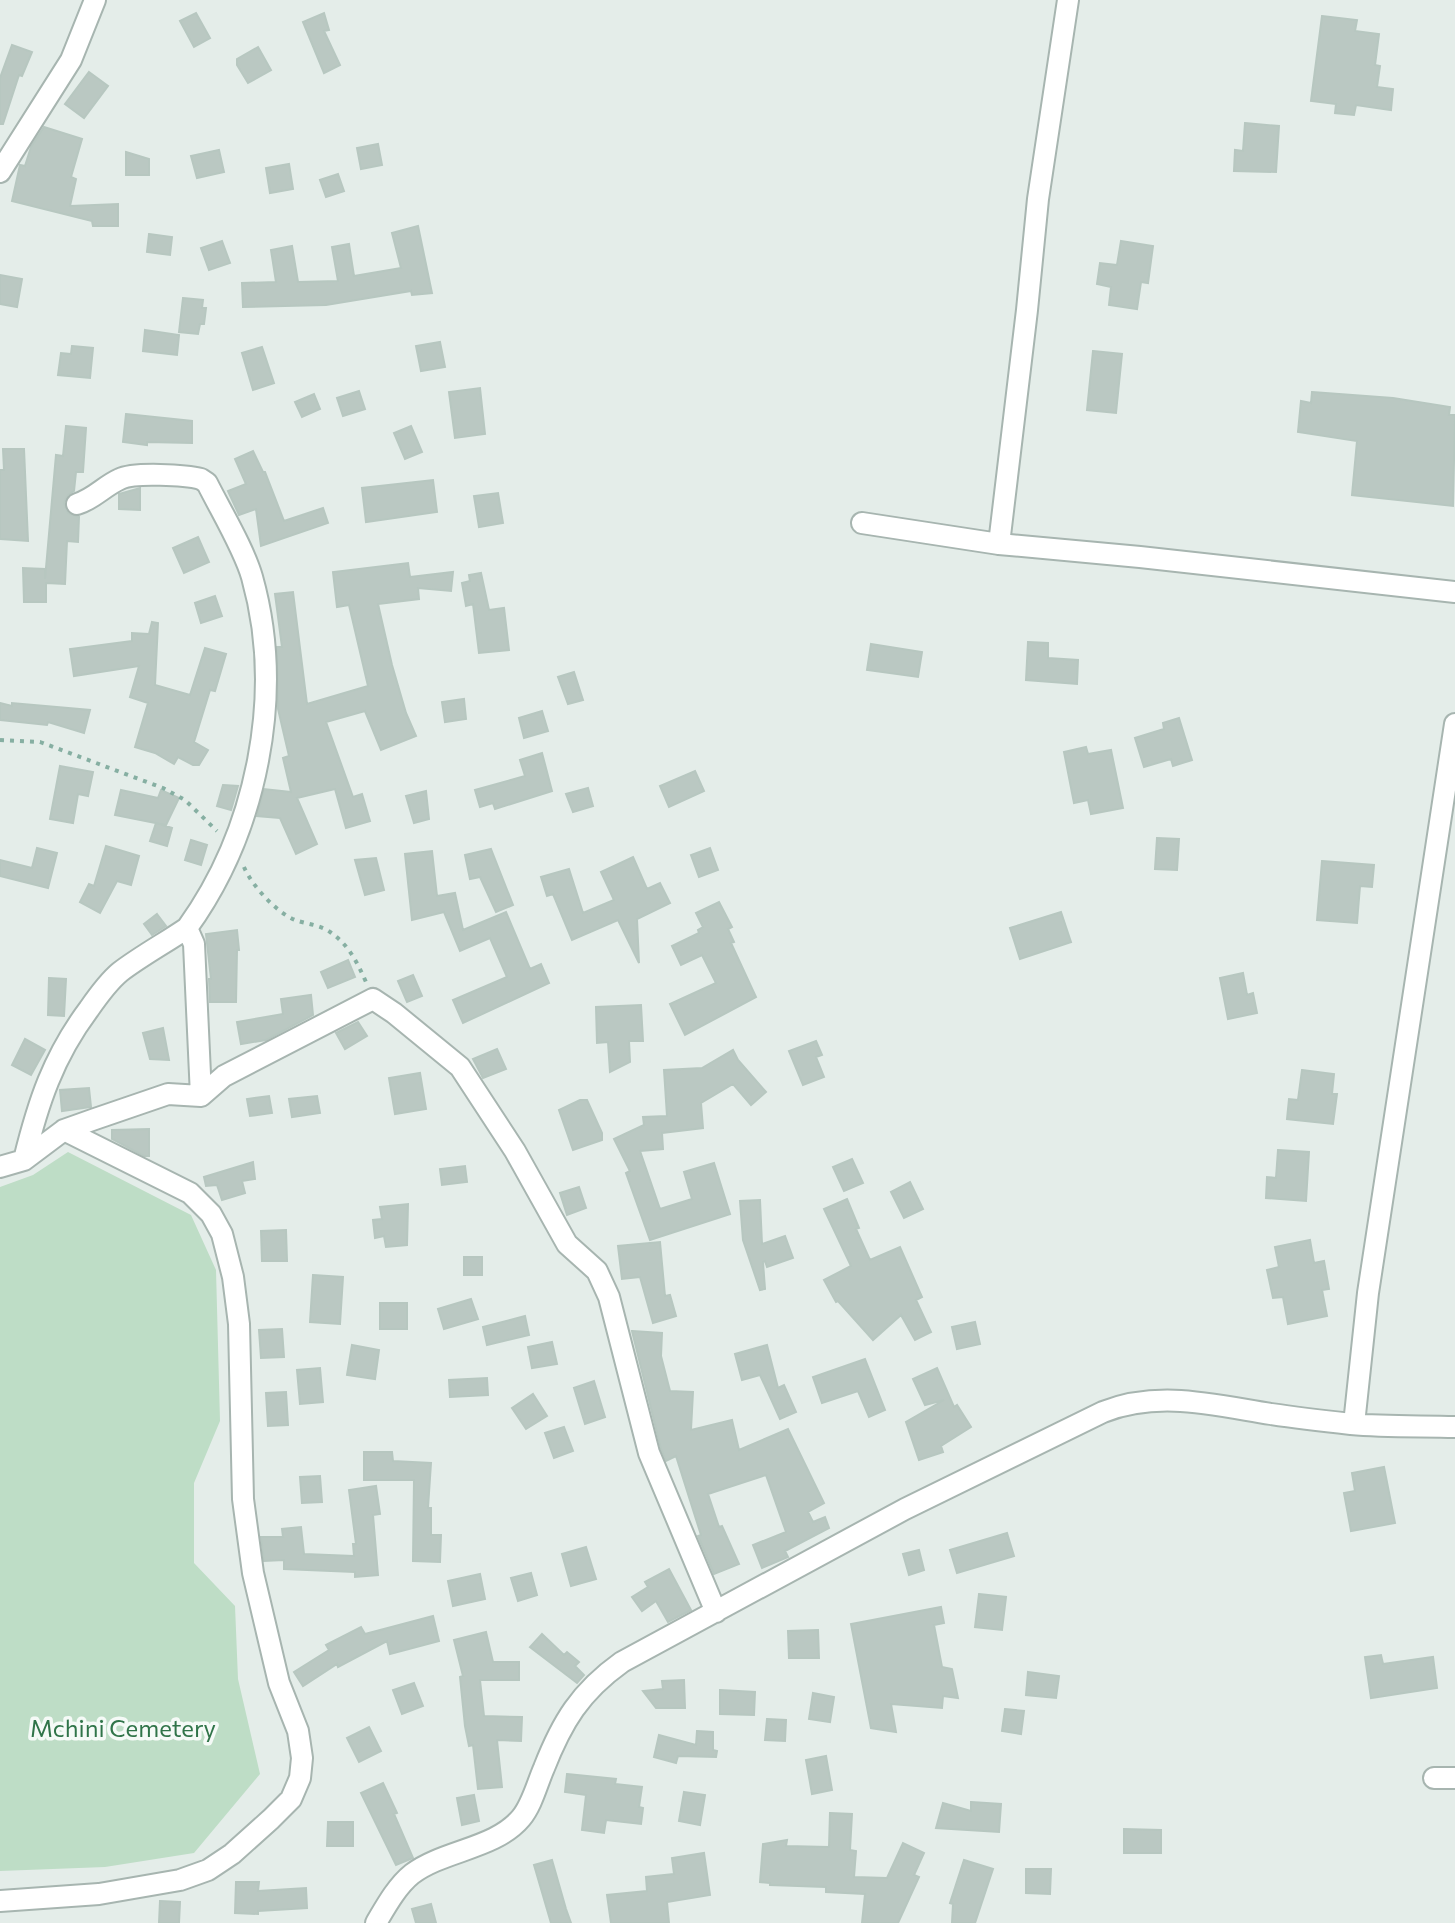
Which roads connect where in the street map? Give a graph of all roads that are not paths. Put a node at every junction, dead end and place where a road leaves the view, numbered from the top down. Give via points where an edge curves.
1 (95, 0) edge
2 (1068, 0) edge
3 (0, 172) edge
4 (77, 504) dead end
5 (862, 523) dead end
6 (999, 544) junction
7 (1455, 592) edge
8 (1455, 724) edge
9 (187, 928) junction
10 (201, 1096) junction
11 (64, 1130) junction
12 (24, 1160) junction
13 (0, 1167) edge
14 (1354, 1424) junction
15 (1455, 1427) edge
16 (716, 1612) junction
17 (1434, 1778) dead end
18 (1455, 1778) edge
19 (0, 1901) edge
20 (376, 1923) edge

1 - 3 street via 71,60
2 - 6 street via 1038,199
4 - 9 street via 128,476 201,479 251,575 261,623 263,736 236,841
5 - 6 street
6 - 7 street
8 - 14 street via 1368,1293
9 - 10 street via 194,944
9 - 12 street via 119,972 77,1024 37,1107
10 - 11 street via 168,1094
10 - 16 street via 224,1076 373,999 460,1067 567,1244 601,1278 649,1453
11 - 12 street
11 - 19 street via 190,1193 222,1234 239,1324 243,1499 253,1573 302,1758 291,1799 208,1870 99,1894
12 - 13 street
14 - 15 street
14 - 16 street via 1193,1401 1125,1404 905,1509
16 - 20 street via 622,1662 594,1683 559,1730 523,1817 509,1830 411,1874
17 - 18 street

